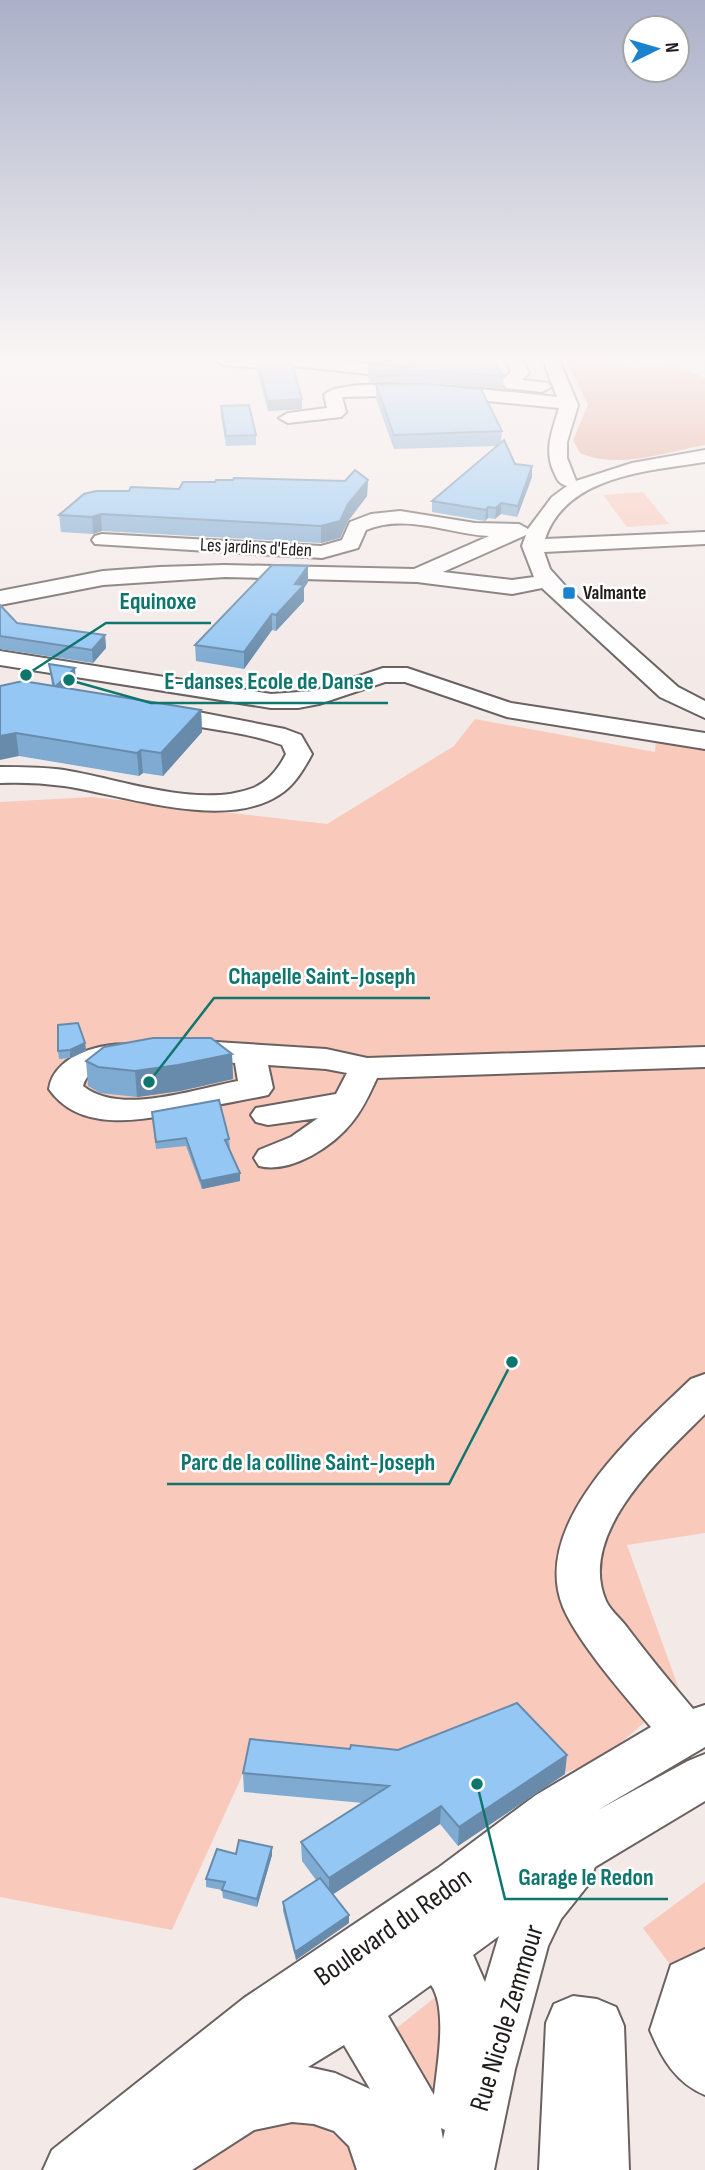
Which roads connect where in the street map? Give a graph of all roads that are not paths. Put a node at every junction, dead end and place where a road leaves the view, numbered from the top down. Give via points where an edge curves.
1 (559, 461) edge
2 (580, 461) edge
3 (659, 461) edge
4 (594, 469) junction
5 (567, 480) junction
6 (705, 538) edge
7 (102, 540) dead end
8 (524, 543) junction
9 (417, 576) junction
10 (541, 582) junction
11 (478, 583) junction
12 (0, 598) edge
13 (575, 610) junction
14 (0, 658) edge
15 (89, 671) junction
16 (705, 712) edge
17 (705, 741) edge
18 (0, 775) edge
19 (250, 1054) junction
20 (705, 1056) edge
21 (367, 1068) junction
22 (348, 1103) junction
23 (268, 1115) dead end
24 (271, 1158) dead end
25 (705, 1389) edge
26 (698, 1745) edge
27 (592, 1840) junction
28 (418, 1937) junction
29 (705, 1975) edge
30 (347, 1986) junction
31 (705, 2067) edge
32 (103, 2164) edge
33 (386, 2170) edge
34 (419, 2170) edge
35 (455, 2170) edge
36 (465, 2170) edge
37 (568, 2170) edge
38 (600, 2170) edge

1 - 5 street
2 - 4 street
3 - 4 street
4 - 5 street
4 - 8 street via 556,504
5 - 8 street via 537,508
6 - 8 street
7 - 8 street, Les jardins d'Eden via 322,552 351,544 357,526 401,517 476,529
8 - 9 street via 491,542
8 - 10 street via 513,556
9 - 11 street
9 - 12 street via 160,573 103,578
10 - 11 street via 512,587
10 - 13 street
11 - 13 street
13 - 16 street via 669,692
14 - 15 street
15 - 17 street via 271,701 298,701 347,687
15 - 18 street via 135,704 174,717 273,732 292,740 299,754 289,773 264,793 224,803 176,800 47,774
19 - 19 street via 256,1088 124,1111 81,1100 66,1089 73,1071 114,1055 165,1050
19 - 21 street via 326,1059
20 - 21 street
21 - 22 street
22 - 23 street
22 - 24 street via 306,1144
25 - 26 street via 595,1513 581,1542 577,1566 584,1604
26 - 27 street, Boulevard du Redon
26 - 28 street, Boulevard du Redon via 554,1811
27 - 28 street, Boulevard du Redon
27 - 36 street, Rue Nicole Zemmour via 543,1902 523,1942 487,2069
28 - 30 street, Boulevard du Redon
28 - 35 street, Rue Nicole Zemmour via 457,1972 467,2005
29 - 31 street via 690,1983 677,2029
30 - 32 street, Boulevard du Redon via 263,2017
30 - 34 street via 408,2102
32 - 33 street via 244,2104 270,2097 325,2095 352,2108 373,2130
37 - 38 street via 572,2023 597,2026

